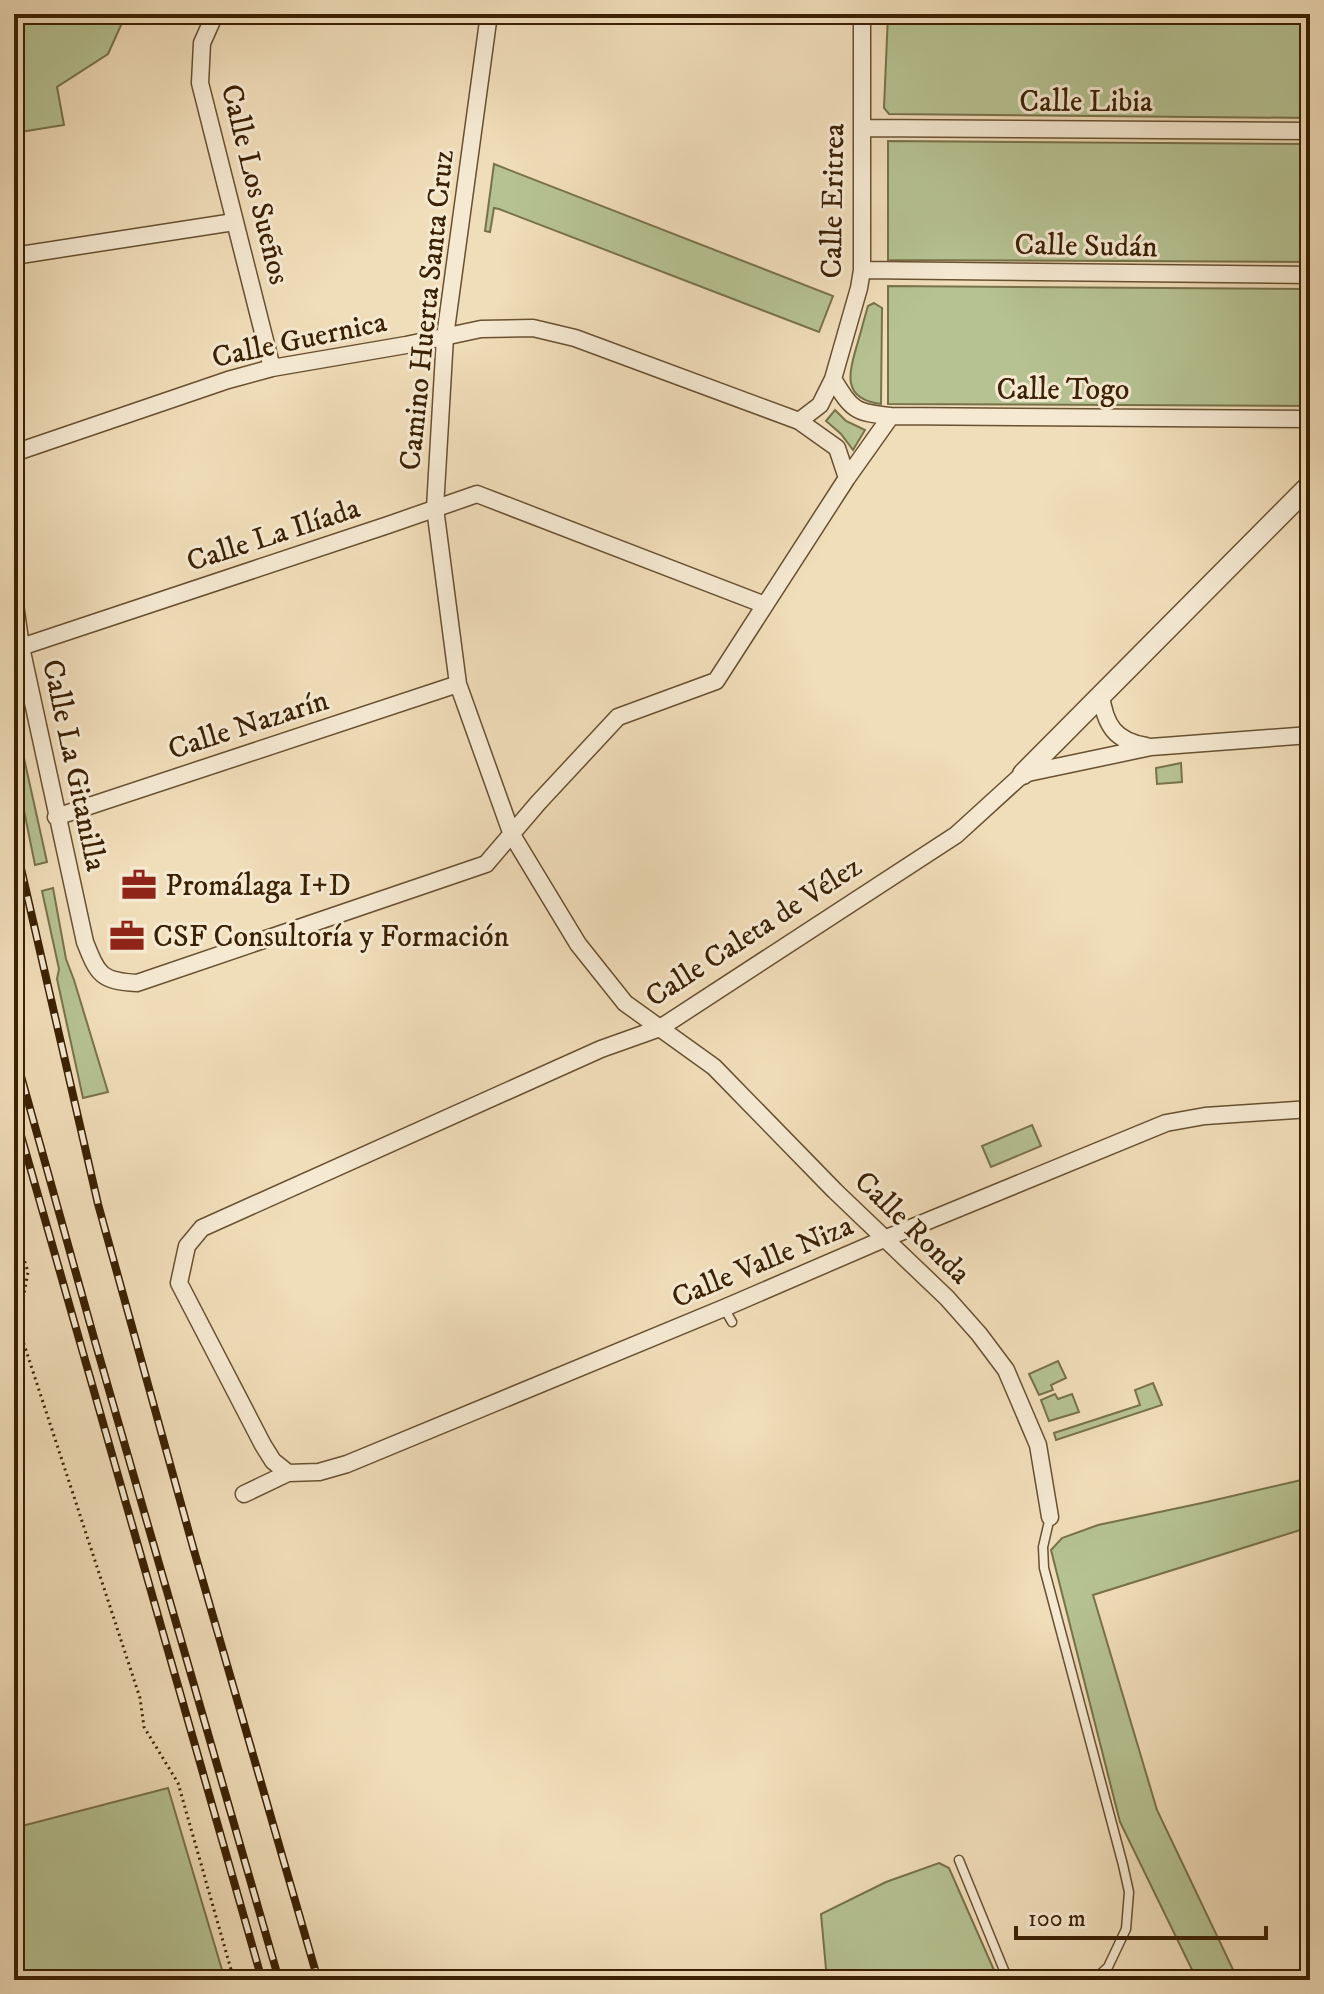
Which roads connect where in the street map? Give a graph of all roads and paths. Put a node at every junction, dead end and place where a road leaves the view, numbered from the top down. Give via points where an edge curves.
1 (215, 14) edge
2 (489, 14) edge
3 (862, 14) edge
4 (862, 128) junction
5 (1310, 131) edge
6 (234, 222) junction
7 (14, 256) edge
8 (862, 270) junction
9 (1310, 275) edge
10 (445, 337) junction
11 (272, 368) junction
12 (833, 379) junction
13 (891, 416) junction
14 (1310, 419) edge
15 (799, 421) junction
16 (14, 453) edge
17 (847, 478) junction
18 (1310, 485) edge
19 (435, 508) junction
20 (14, 597) edge
21 (765, 605) junction
22 (21, 647) junction
23 (458, 684) junction
24 (1101, 695) junction
25 (1310, 735) edge
26 (1151, 747) junction
27 (1023, 774) junction
28 (56, 817) junction
29 (512, 835) junction
30 (660, 1028) junction
31 (1310, 1109) edge
32 (14, 1227) edge
33 (884, 1239) junction
34 (288, 1473) junction
35 (244, 1494) dead end
36 (1050, 1517) joint
37 (959, 1860) dead end
38 (234, 1980) edge
39 (1008, 1980) edge
40 (1094, 1980) edge

1 - 6 street, Calle Los Sueños via 202,43 200,83
2 - 10 street, Camino Huerta Santa Cruz
3 - 4 street, Calle Eritrea
4 - 5 street, Calle Libia
4 - 8 street, Calle Eritrea
6 - 7 street
6 - 11 street, Calle Los Sueños
8 - 9 street, Calle Sudán
8 - 12 street, Calle Eritrea
10 - 11 street, Calle Guernica
10 - 15 street, Calle Guernica via 481,329 533,328 575,338
10 - 19 street, Camino Huerta Santa Cruz
11 - 16 street, Calle Guernica
12 - 13 street, Calle Togo via 849,405 866,414
12 - 15 street, Calle Eritrea via 820,405
13 - 14 street, Calle Togo
13 - 17 street
15 - 17 street, Calle Guernica via 837,448
17 - 21 street
18 - 24 street, Calle Caleta de Vélez
19 - 21 street, Calle La Ilíada via 477,494
19 - 22 street, Calle La Ilíada
19 - 23 street, Camino Huerta Santa Cruz
20 - 22 street, Calle La Gitanilla
21 - 29 street via 716,681 618,717
22 - 28 street, Calle La Gitanilla
23 - 28 street, Calle Nazarín
23 - 29 street, Camino Huerta Santa Cruz
24 - 26 street via 1116,735
24 - 27 street, Calle Caleta de Vélez
25 - 26 street
26 - 27 street
27 - 30 street, Calle Caleta de Vélez via 956,835
28 - 29 street, Calle La Gitanilla via 96,970 115,982 137,983 486,864
29 - 30 street, Camino Huerta Santa Cruz via 578,944 625,1003
30 - 33 street, Calle Ronda via 714,1067
30 - 34 street, Calle Caleta de Vélez via 601,1049 202,1228 187,1246 179,1283 263,1445
31 - 33 street, Calle Valle Niza via 1166,1123
32 - 38 path via 28,1272 18,1326 140,1698 144,1727 178,1783
33 - 34 street, Calle Valle Niza via 728,1315 347,1464
33 - 36 street, Calle Ronda via 947,1298 1006,1370 1038,1445
34 - 35 street, Calle Valle Niza
36 - 40 lane via 1044,1568 1129,1892 1126,1929 1108,1967
37 - 39 lane

